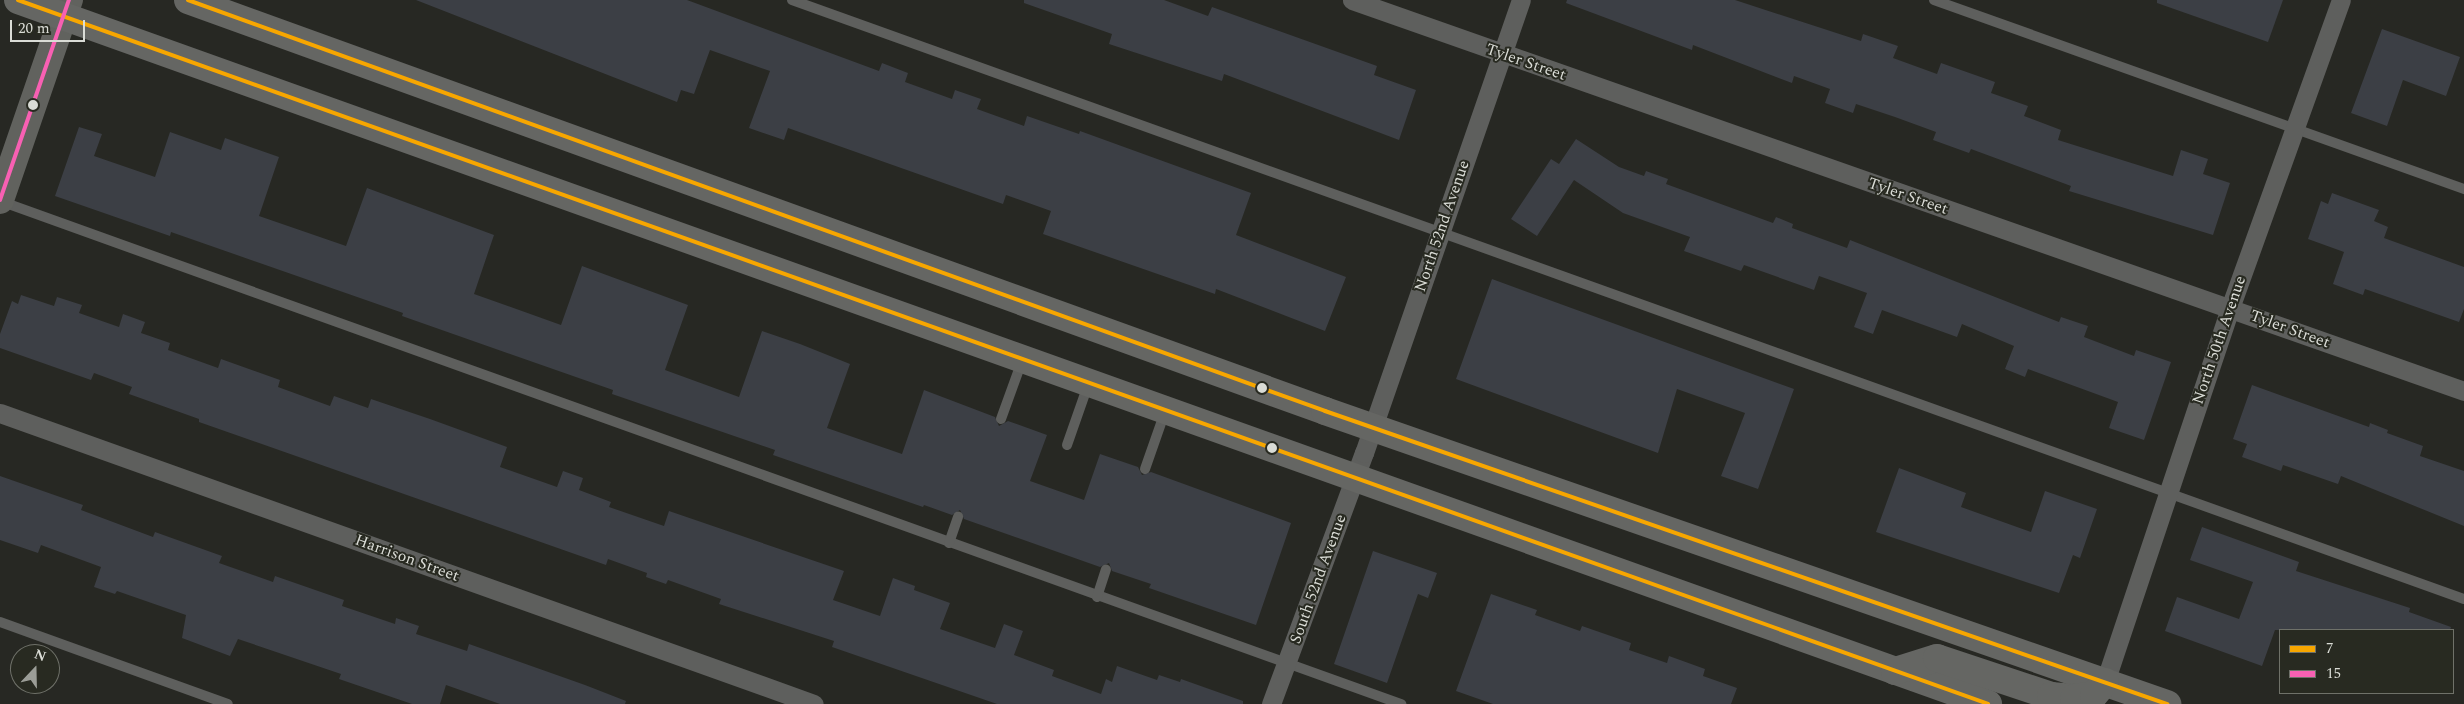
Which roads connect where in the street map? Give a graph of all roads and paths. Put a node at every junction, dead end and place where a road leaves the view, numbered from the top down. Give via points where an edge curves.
1 (18, 0) edge
2 (188, 0) edge
3 (792, 0) edge
4 (1352, 0) edge
5 (1521, 0) edge
6 (1934, 0) edge
7 (2341, 0) edge
8 (66, 8) edge
9 (1501, 54) junction
10 (2294, 129) junction
11 (2464, 189) edge
12 (0, 200) edge
13 (1440, 234) junction
14 (2230, 308) junction
15 (1022, 361) junction
16 (1088, 385) junction
17 (2464, 391) edge
18 (1165, 412) junction
19 (0, 413) edge
20 (1001, 419) dead end
21 (1373, 427) junction
22 (1067, 445) dead end
23 (1364, 453) joint
24 (1145, 469) dead end
25 (1355, 479) junction
26 (2168, 493) junction
27 (958, 517) dead end
28 (949, 543) junction
29 (1106, 569) dead end
30 (1097, 597) junction
31 (2464, 599) edge
32 (0, 622) edge
33 (1286, 664) junction
34 (1895, 671) junction
35 (2105, 682) junction
36 (1957, 699) edge
37 (228, 704) edge
38 (814, 704) edge
39 (1271, 704) edge
40 (1401, 704) edge
41 (1988, 704) edge
42 (2167, 704) edge

1 - 8 highway
2 - 21 highway
3 - 13 lane
4 - 9 street, Tyler Street
5 - 9 street, North 52nd Avenue
6 - 10 lane
7 - 10 street, North 50th Avenue
8 - 12 street
8 - 15 highway
9 - 13 street, North 52nd Avenue
9 - 14 street, Tyler Street
10 - 11 lane
10 - 14 street, North 50th Avenue
12 - 28 lane
13 - 21 street, North 52nd Avenue
13 - 26 lane
14 - 17 street, Tyler Street
14 - 26 street, North 50th Avenue
15 - 16 highway
15 - 20 lane
16 - 18 highway
16 - 22 lane
18 - 24 lane
18 - 25 highway
19 - 38 street, Harrison Street
21 - 23 street, North 52nd Avenue
21 - 35 highway
23 - 25 street, South 52nd Avenue
25 - 33 street, South 52nd Avenue
25 - 34 highway
26 - 31 lane
26 - 35 street, North 50th Avenue
27 - 28 lane
28 - 30 lane
29 - 30 lane
30 - 33 lane
32 - 37 lane
33 - 39 street, South 52nd Avenue
33 - 40 lane
34 - 35 highway via 1937,658 2051,696 2074,698 2094,695
34 - 36 highway
35 - 42 highway
36 - 41 highway

